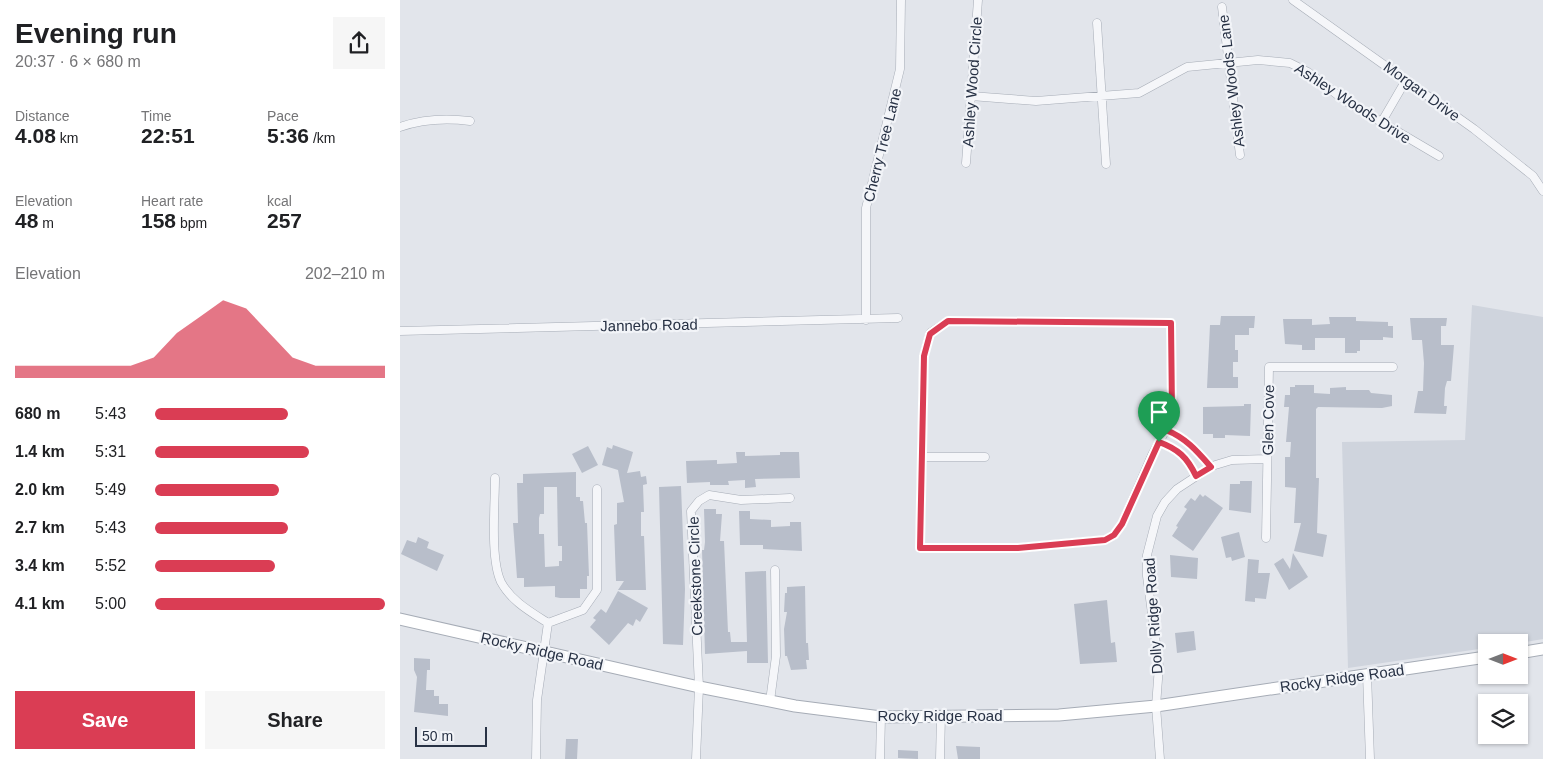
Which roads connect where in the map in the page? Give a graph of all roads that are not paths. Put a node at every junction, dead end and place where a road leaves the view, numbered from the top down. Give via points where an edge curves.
1 (901, 0) edge
2 (978, 0) edge
3 (1293, 0) edge
4 (1222, 7) dead end
5 (1096, 24) dead end
6 (1229, 62) junction
7 (1406, 80) junction
8 (971, 96) junction
9 (1101, 97) junction
10 (470, 121) dead end
11 (1381, 123) junction
12 (400, 127) edge
13 (1240, 155) dead end
14 (1439, 156) dead end
15 (966, 163) dead end
16 (1106, 164) dead end
17 (1543, 191) edge
18 (898, 318) dead end
19 (866, 320) junction
20 (400, 331) edge
21 (1392, 367) dead end
22 (1166, 430) junction
23 (1159, 442) junction
24 (922, 457) junction
25 (985, 457) dead end
26 (1267, 459) junction
27 (1211, 467) junction
28 (1196, 476) junction
29 (495, 478) dead end
30 (597, 489) dead end
31 (790, 498) dead end
32 (1266, 538) dead end
33 (774, 570) dead end
34 (400, 619) edge
35 (548, 623) junction
36 (1543, 649) edge
37 (543, 651) junction
38 (1528, 652) edge
39 (1478, 658) edge
40 (1367, 674) junction
41 (699, 687) junction
42 (770, 701) junction
43 (1156, 706) junction
44 (941, 715) junction
45 (881, 716) junction
46 (536, 759) edge
47 (696, 759) edge
48 (880, 759) edge
49 (940, 759) edge
50 (1160, 759) edge
51 (1370, 759) edge

1 - 19 street, Cherry Tree Lane via 900,69 866,208
2 - 8 street, Ashley Wood Circle
3 - 7 street, Morgan Drive
4 - 6 street, Ashley Woods Lane
5 - 9 street
6 - 9 street, Ashley Woods Drive via 1187,67 1139,93
6 - 11 street, Ashley Woods Drive via 1290,63
6 - 13 street, Ashley Woods Lane
7 - 11 street
7 - 17 street, Morgan Drive via 1521,166
8 - 9 street, Ashley Woods Drive via 1036,100
8 - 15 street, Ashley Wood Circle
9 - 16 street
10 - 12 street via 420,121
11 - 14 street, Ashley Woods Drive
18 - 19 street, Jannebo Road
19 - 20 street, Jannebo Road
21 - 26 street, Glen Cove via 1269,367
22 - 23 street
22 - 24 street via 1172,411 1171,323 948,321 930,334 924,356
22 - 27 street via 1189,442
23 - 24 street via 1114,535 1105,540 1018,548 920,548
23 - 28 street via 1175,448 1188,460
24 - 25 street
26 - 27 street, Dolly Ridge Road via 1232,460
26 - 32 street, Glen Cove
27 - 28 street, Dolly Ridge Road
28 - 43 street, Dolly Ridge Road via 1165,502 1150,538 1147,576 1159,666
29 - 35 street via 495,565 502,583 518,603
30 - 35 street via 597,590 582,610
31 - 41 street, Creekstone Circle via 741,500 709,495 691,511
33 - 42 street via 776,664
34 - 37 main road, Rocky Ridge Road
35 - 37 street
36 - 38 main road
37 - 41 main road, Rocky Ridge Road
37 - 46 street via 537,700
39 - 40 main road, Rocky Ridge Road
40 - 43 main road, Rocky Ridge Road
40 - 51 street
41 - 42 main road, Rocky Ridge Road
41 - 47 street
42 - 45 main road, Rocky Ridge Road
43 - 44 main road, Rocky Ridge Road via 1059,715
43 - 50 street, Dolly Ridge Road
44 - 45 main road, Rocky Ridge Road
44 - 49 street
45 - 48 street

